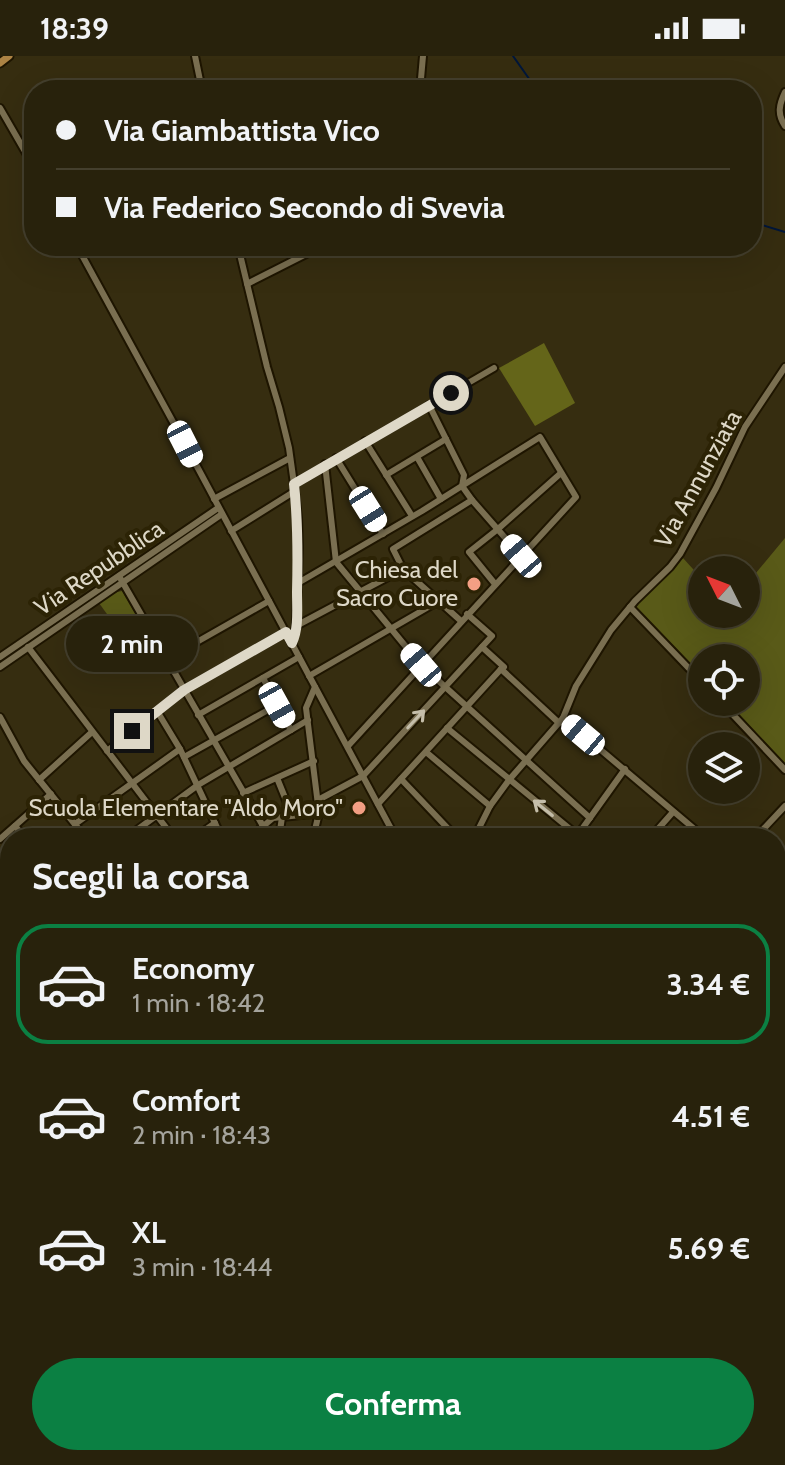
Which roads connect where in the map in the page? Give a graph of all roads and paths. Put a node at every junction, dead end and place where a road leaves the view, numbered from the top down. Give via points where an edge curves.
1 (195, 56) edge
2 (423, 56) edge
3 (200, 80) edge
4 (421, 80) edge
5 (785, 92) edge
6 (1, 111) edge
7 (785, 126) edge
8 (24, 150) edge
9 (82, 256) edge
10 (240, 256) edge
11 (302, 256) edge
12 (247, 284) junction
13 (785, 367) edge
14 (494, 368) dead end
15 (429, 405) junction
16 (446, 439) junction
17 (365, 441) junction
18 (417, 457) junction
19 (290, 458) junction
20 (336, 458) junction
21 (325, 464) junction
22 (561, 473) junction
23 (386, 475) junction
24 (462, 486) junction
25 (295, 487) junction
26 (214, 499) junction
27 (441, 499) junction
28 (472, 500) junction
29 (220, 511) junction
30 (422, 511) junction
31 (412, 516) junction
32 (430, 526) junction
33 (498, 529) junction
34 (231, 531) junction
35 (383, 534) junction
36 (521, 556) junction
37 (336, 562) junction
38 (403, 569) junction
39 (121, 579) junction
40 (298, 583) junction
41 (495, 584) junction
42 (360, 593) junction
43 (269, 601) junction
44 (437, 602) junction
45 (630, 607) junction
46 (467, 614) junction
47 (461, 621) junction
48 (296, 626) junction
49 (391, 630) junction
50 (286, 632) junction
51 (292, 643) junction
52 (26, 645) junction
53 (482, 647) junction
54 (0, 657) edge
55 (299, 657) junction
56 (167, 659) junction
57 (421, 665) junction
58 (0, 667) edge
59 (688, 667) edge
60 (501, 669) junction
61 (309, 676) junction
62 (263, 678) junction
63 (315, 687) junction
64 (446, 687) junction
65 (184, 690) junction
66 (277, 705) junction
67 (467, 706) junction
68 (157, 711) junction
69 (198, 715) junction
70 (734, 716) edge
71 (0, 717) edge
72 (308, 720) junction
73 (561, 720) junction
74 (447, 728) junction
75 (291, 730) junction
76 (92, 732) junction
77 (213, 741) junction
78 (348, 746) junction
79 (180, 749) junction
80 (107, 751) junction
81 (426, 752) junction
82 (184, 757) junction
83 (526, 760) junction
84 (314, 761) junction
85 (227, 767) junction
86 (625, 769) junction
87 (785, 770) edge
88 (363, 776) junction
89 (277, 778) junction
90 (401, 779) junction
91 (39, 780) junction
92 (509, 780) junction
93 (132, 783) junction
94 (198, 785) junction
95 (243, 793) junction
96 (51, 794) junction
97 (318, 800) junction
98 (378, 804) junction
99 (490, 806) junction
100 (785, 806) edge
101 (673, 812) junction
102 (319, 813) junction
103 (292, 815) junction
104 (157, 816) junction
105 (282, 817) junction
106 (590, 818) junction
107 (215, 823) junction
108 (75, 824) junction
109 (15, 826) joint
110 (263, 826) junction
111 (13, 828) edge
112 (78, 828) edge
113 (140, 828) edge
114 (166, 828) edge
115 (208, 828) edge
116 (217, 828) edge
117 (261, 828) edge
118 (280, 828) edge
119 (315, 828) edge
120 (391, 828) edge
121 (448, 828) edge
122 (479, 828) edge
123 (566, 828) edge
124 (583, 828) edge
125 (660, 828) edge
126 (693, 828) edge
127 (764, 828) edge

1 - 3 street
2 - 4 street
5 - 7 street via 779,113
6 - 8 street
9 - 26 street
10 - 12 street
11 - 12 street
12 - 19 street
13 - 45 street, Via Annunziata via 745,427 680,554
14 - 15 street
15 - 16 street
15 - 17 street
16 - 18 street
16 - 24 street via 464,475
17 - 20 street
17 - 23 street
18 - 23 street
18 - 27 street
19 - 25 street
19 - 26 street
20 - 21 street
20 - 35 street
21 - 25 street
21 - 37 street
22 - 24 street via 540,437
22 - 33 street
22 - 36 street via 576,497
23 - 31 street
24 - 27 street
24 - 28 street
25 - 34 street
25 - 40 street
26 - 29 street
27 - 30 street
28 - 32 street
28 - 33 street
29 - 34 street
29 - 39 street, Via Repubblica
30 - 31 street
30 - 32 street
31 - 35 street
32 - 38 street via 393,549
33 - 36 street
33 - 41 street via 469,552
34 - 43 street
35 - 37 street
36 - 41 street
37 - 40 street
37 - 42 street
38 - 42 street
38 - 44 street
39 - 52 street, Via Repubblica
39 - 56 street
40 - 48 street
41 - 46 street
42 - 48 street
42 - 49 street
43 - 50 street
43 - 56 street
44 - 47 street
44 - 49 street
45 - 59 street
45 - 73 street, Via Annunziata via 583,673
46 - 47 street
46 - 53 street via 492,636
47 - 57 street
48 - 51 street
49 - 57 street
49 - 61 street
50 - 51 street
50 - 65 street
51 - 55 street
52 - 54 street, Via Repubblica
52 - 58 street, Via Repubblica
52 - 76 street
53 - 60 street
53 - 64 street
55 - 61 street
55 - 62 street
56 - 65 street
57 - 64 street
57 - 78 street
60 - 67 street
60 - 73 street
61 - 63 street
62 - 66 street
62 - 69 street
63 - 72 street via 306,708
63 - 78 street
64 - 67 street
88 -> 64 street
65 - 68 street
65 - 69 street
66 - 75 street
66 - 77 street
67 - 74 street
67 - 83 street
68 - 79 street
68 - 80 street
69 - 77 street
70 - 87 street
71 - 91 street
72 - 75 street
72 - 84 street
73 - 83 street, Via Annunziata
73 - 86 street
74 - 81 street
74 - 92 street
75 - 85 street
76 - 80 street
76 - 91 street
77 - 82 street
77 - 85 street
78 - 88 street
79 - 82 street
79 - 93 street
80 - 93 street
81 - 90 street
81 - 99 street
82 - 94 street
83 - 92 street, Via Annunziata
83 - 106 street
84 - 89 street
84 - 97 street
85 - 94 street
85 - 95 street
86 - 101 street
86 - 106 street
88 - 97 street
88 - 98 street
89 - 95 street
89 - 103 street
90 - 98 street
90 - 121 street
91 - 96 street
92 - 99 street, Via Annunziata
123 -> 92 street
93 - 104 street
93 - 108 street
94 - 104 street
94 - 107 street
95 - 110 street
96 - 108 street
96 - 109 street
97 - 102 street
98 - 120 street
99 - 122 street, Via Annunziata
100 - 127 street
101 - 125 street
101 - 126 street
102 - 103 street
102 - 119 street
103 - 105 street
104 - 113 street
104 - 114 street
105 - 110 street
105 - 118 street
106 - 124 street
107 - 115 street
107 - 116 street
108 - 112 street
109 - 111 street
110 - 117 street

